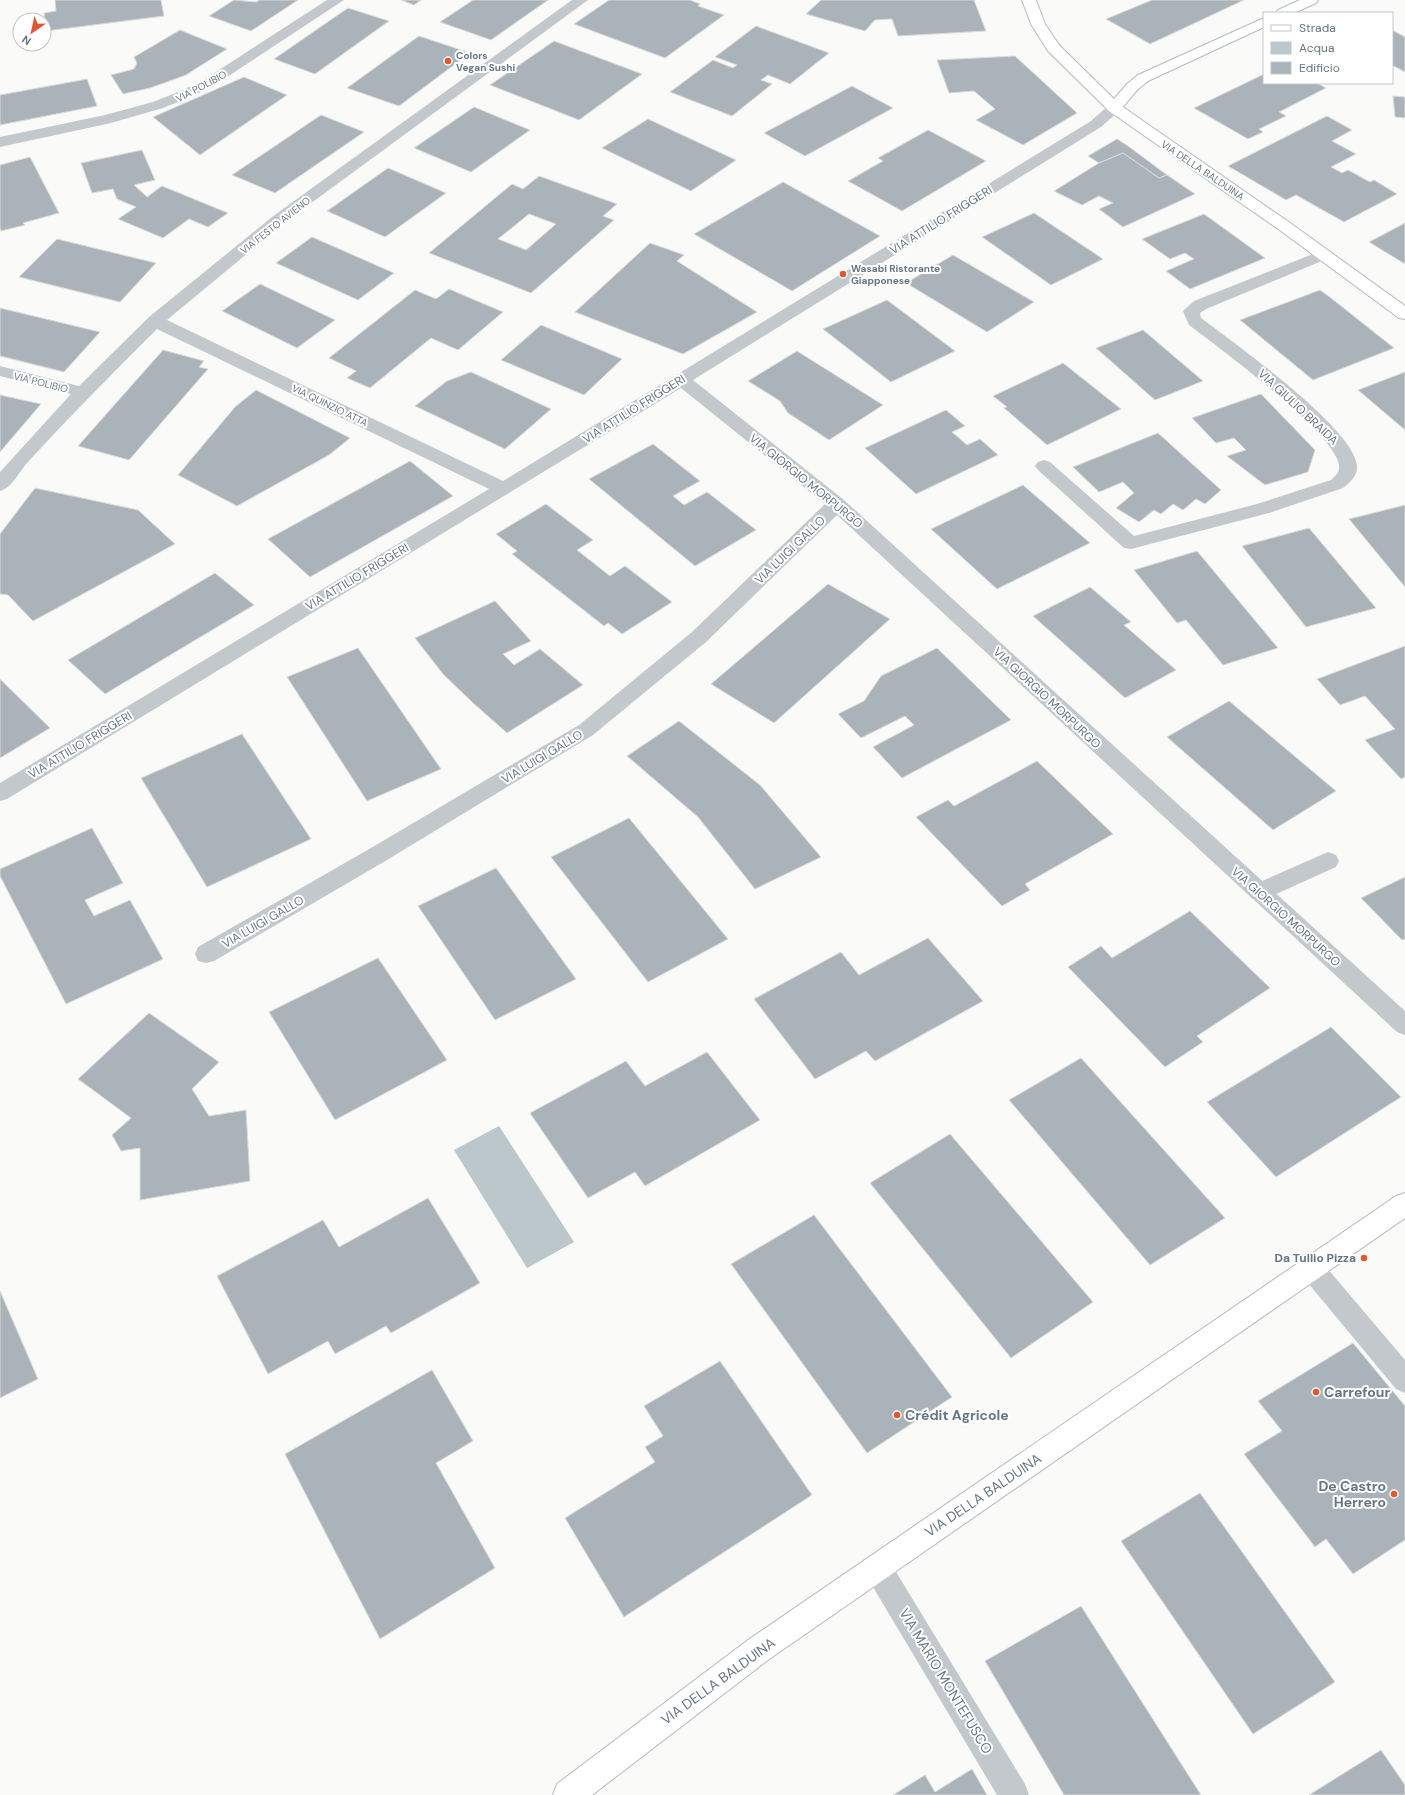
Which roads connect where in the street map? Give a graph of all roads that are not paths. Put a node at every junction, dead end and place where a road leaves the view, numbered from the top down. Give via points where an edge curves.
1 (337, 0) edge
2 (581, 0) edge
3 (1029, 0) edge
4 (1310, 0) edge
5 (1285, 12) edge
6 (1263, 22) edge
7 (1114, 108) junction
8 (0, 142) edge
9 (1323, 255) junction
10 (1405, 314) edge
11 (155, 321) junction
12 (0, 372) edge
13 (682, 380) junction
14 (83, 392) junction
15 (1044, 466) dead end
16 (0, 485) edge
17 (504, 489) junction
18 (837, 504) junction
19 (0, 794) edge
20 (1328, 861) dead end
21 (1259, 892) junction
22 (206, 954) dead end
23 (1405, 1025) edge
24 (1405, 1204) edge
25 (1312, 1269) junction
26 (1405, 1380) edge
27 (877, 1567) junction
28 (568, 1795) edge
29 (1014, 1795) edge

1 - 8 street, VIA POLIBIO via 208,84 185,96 158,106
2 - 11 street, VIA FESTO AVIENO via 278,220
3 - 7 street, VIA DELLA BALDUINA via 1038,24 1053,48
4 - 5 street
6 - 7 street, VIA ATTILIO FRIGGERI via 1143,78
7 - 9 street, VIA DELLA BALDUINA
7 - 13 street, VIA ATTILIO FRIGGERI via 1096,124
9 - 10 street, VIA DELLA BALDUINA
9 - 15 street, VIA GIULIO BRAIDA via 1200,305 1191,311 1195,321 1271,379 1331,435 1349,465 1349,473 1344,480 1262,509 1131,543
11 - 14 street, VIA FESTO AVIENO
11 - 17 street, VIA QUINZIO ATTA
12 - 14 street, VIA POLIBIO
13 - 17 street, VIA ATTILIO FRIGGERI
13 - 18 street, VIA GIORGIO MORPURGO
14 - 16 street, VIA FESTO AVIENO via 16,464
17 - 19 street, VIA ATTILIO FRIGGERI
18 - 21 street, VIA GIORGIO MORPURGO
18 - 22 street, VIA LUIGI GALLO via 699,637 586,730
20 - 21 street
21 - 23 street, VIA GIORGIO MORPURGO
24 - 25 street, VIA DELLA BALDUINA
25 - 26 street
25 - 27 street, VIA DELLA BALDUINA
27 - 28 street, VIA DELLA BALDUINA via 752,1655
27 - 29 street, VIA MARIO MONTEFUSCO

